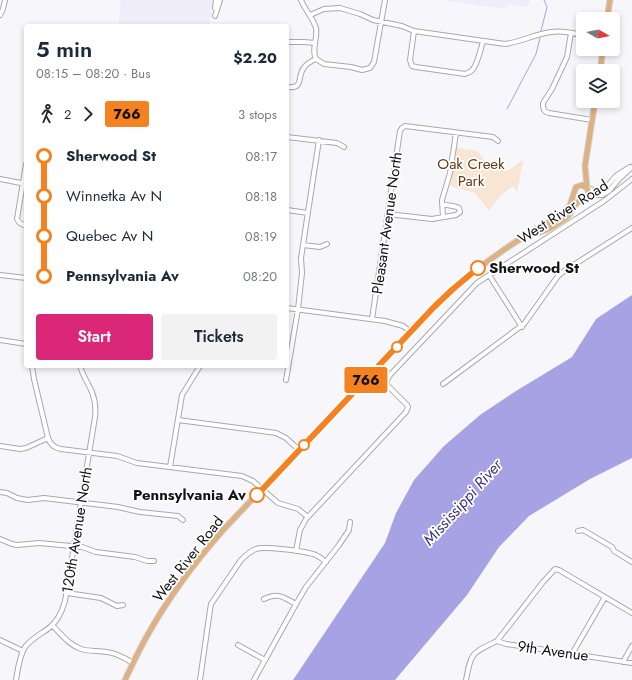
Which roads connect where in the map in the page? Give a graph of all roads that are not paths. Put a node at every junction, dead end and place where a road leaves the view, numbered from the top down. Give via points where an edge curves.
1 (5, 0) edge
2 (216, 0) edge
3 (220, 0) edge
4 (301, 0) edge
5 (385, 0) edge
6 (610, 0) edge
7 (608, 12) edge
8 (0, 15) edge
9 (310, 15) junction
10 (382, 22) junction
11 (414, 31) junction
12 (571, 33) junction
13 (576, 33) edge
14 (483, 41) junction
15 (289, 42) edge
16 (315, 43) junction
17 (316, 59) junction
18 (289, 87) edge
19 (594, 108) edge
20 (592, 120) junction
21 (456, 132) junction
22 (289, 137) edge
23 (319, 140) junction
24 (498, 141) dead end
25 (344, 147) dead end
26 (585, 166) junction
27 (632, 167) edge
28 (0, 179) edge
29 (632, 179) edge
30 (24, 183) edge
31 (578, 186) junction
32 (588, 188) junction
33 (574, 192) junction
34 (584, 198) junction
35 (442, 204) junction
36 (289, 210) edge
37 (308, 213) junction
38 (388, 214) junction
39 (443, 217) junction
40 (24, 225) edge
41 (632, 228) edge
42 (529, 234) junction
43 (327, 244) dead end
44 (303, 245) junction
45 (0, 275) edge
46 (489, 275) junction
47 (24, 278) edge
48 (289, 308) edge
49 (298, 309) junction
50 (372, 319) junction
51 (522, 327) junction
52 (411, 332) junction
53 (0, 340) edge
54 (24, 344) edge
55 (289, 353) edge
56 (32, 368) edge
57 (81, 368) edge
58 (199, 368) edge
59 (287, 368) edge
60 (286, 380) dead end
61 (442, 384) dead end
62 (178, 420) junction
63 (48, 438) junction
64 (0, 446) edge
65 (299, 450) junction
66 (89, 452) junction
67 (170, 467) junction
68 (262, 489) junction
69 (0, 492) edge
70 (81, 503) junction
71 (308, 517) junction
72 (183, 520) dead end
73 (350, 522) dead end
74 (578, 531) dead end
75 (0, 539) edge
76 (74, 546) junction
77 (296, 551) junction
78 (154, 561) dead end
79 (326, 562) junction
80 (632, 562) edge
81 (67, 593) junction
82 (604, 597) junction
83 (264, 599) dead end
84 (296, 604) junction
85 (123, 605) dead end
86 (632, 613) edge
87 (52, 625) junction
88 (0, 640) edge
89 (497, 641) junction
90 (238, 645) dead end
91 (632, 646) edge
92 (23, 651) junction
93 (572, 654) junction
94 (265, 660) junction
95 (623, 662) junction
96 (133, 663) junction
97 (632, 663) edge
98 (16, 680) edge
99 (125, 680) edge
100 (200, 680) edge
101 (254, 680) edge
102 (466, 680) edge

1 - 8 street
2 - 3 street via 215,16
4 - 9 street
5 - 10 street
6 - 7 main road
9 - 10 street via 324,9 340,8
9 - 16 street via 316,27
10 - 11 street
10 - 17 street via 374,62 370,68 362,70 324,64
11 - 14 street
11 - 14 street via 411,64 430,69 470,73
12 - 13 street
12 - 14 street via 548,32 505,44
12 - 20 street via 567,57 543,103 544,110 550,114
15 - 16 street
16 - 17 street via 313,50
17 - 18 street via 303,68 299,84
19 - 20 main road
20 - 26 main road
21 - 24 street via 493,136
21 - 35 street
21 - 38 street, Pleasant Avenue North via 405,126 402,128
22 - 23 street
23 - 25 street via 337,142
23 - 37 street
26 - 31 main road
26 - 32 main road
27 - 32 street, West River Road via 617,176 605,189 596,191
27 - 34 street, West River Road via 609,191
28 - 30 street
29 - 46 street, West River Road via 604,201
30 - 40 street via 17,219
31 - 32 main road via 582,184
31 - 33 main road
32 - 34 main road via 589,192
33 - 34 main road via 577,198
33 - 42 main road, West River Road via 563,214
34 - 42 main road, West River Road via 558,224
35 - 39 street
35 - 39 street via 458,207 460,210 459,214
36 - 37 street
37 - 44 street
38 - 39 street
38 - 50 street, Pleasant Avenue North
41 - 51 street via 558,276
42 - 52 main road, West River Road via 464,280
43 - 44 street via 320,247
44 - 49 street
45 - 47 street
46 - 51 street
46 - 71 street, West River Road via 468,291 390,375 386,384 404,402 407,410
48 - 49 street
49 - 50 street
49 - 55 street
50 - 52 street via 398,324
51 - 61 street
52 - 65 main road, West River Road
53 - 54 street
56 - 63 street
57 - 66 street, 120th Avenue North via 95,404
58 - 62 street via 182,395
59 - 60 street
62 - 65 street via 276,433
62 - 67 street
63 - 64 street via 23,449
63 - 66 street via 58,448
65 - 68 main road, West River Road
66 - 67 street via 118,456 137,463
66 - 70 street, 120th Avenue North
67 - 68 street via 242,476
68 - 71 street via 278,502 298,509
68 - 96 main road, West River Road via 220,534 177,589 155,622
69 - 70 street via 22,499 44,498
70 - 72 street via 178,516
70 - 76 street, 120th Avenue North
71 - 77 street via 302,524
73 - 79 street via 349,530
74 - 80 street via 583,530 590,534
75 - 76 street via 17,545 39,543
76 - 78 street
76 - 81 street, 120th Avenue North
77 - 79 street via 312,553
77 - 100 street via 261,548 250,552 241,560 212,604
79 - 84 street
81 - 85 street via 97,597 116,606
81 - 87 street, 120th Avenue North via 63,608
82 - 86 street
82 - 89 street via 555,569
82 - 93 street
83 - 84 street via 272,595 281,596
84 - 94 street
87 - 92 street, 120th Avenue North via 33,638
87 - 96 street via 71,644 80,649 108,652
88 - 92 street
89 - 93 street, 9th Avenue
89 - 102 street, 9th Avenue via 472,656
90 - 94 street
91 - 95 street
92 - 98 street, 120th Avenue North
93 - 95 street, 9th Avenue
94 - 101 street
95 - 97 street, 9th Avenue
96 - 99 main road, West River Road

